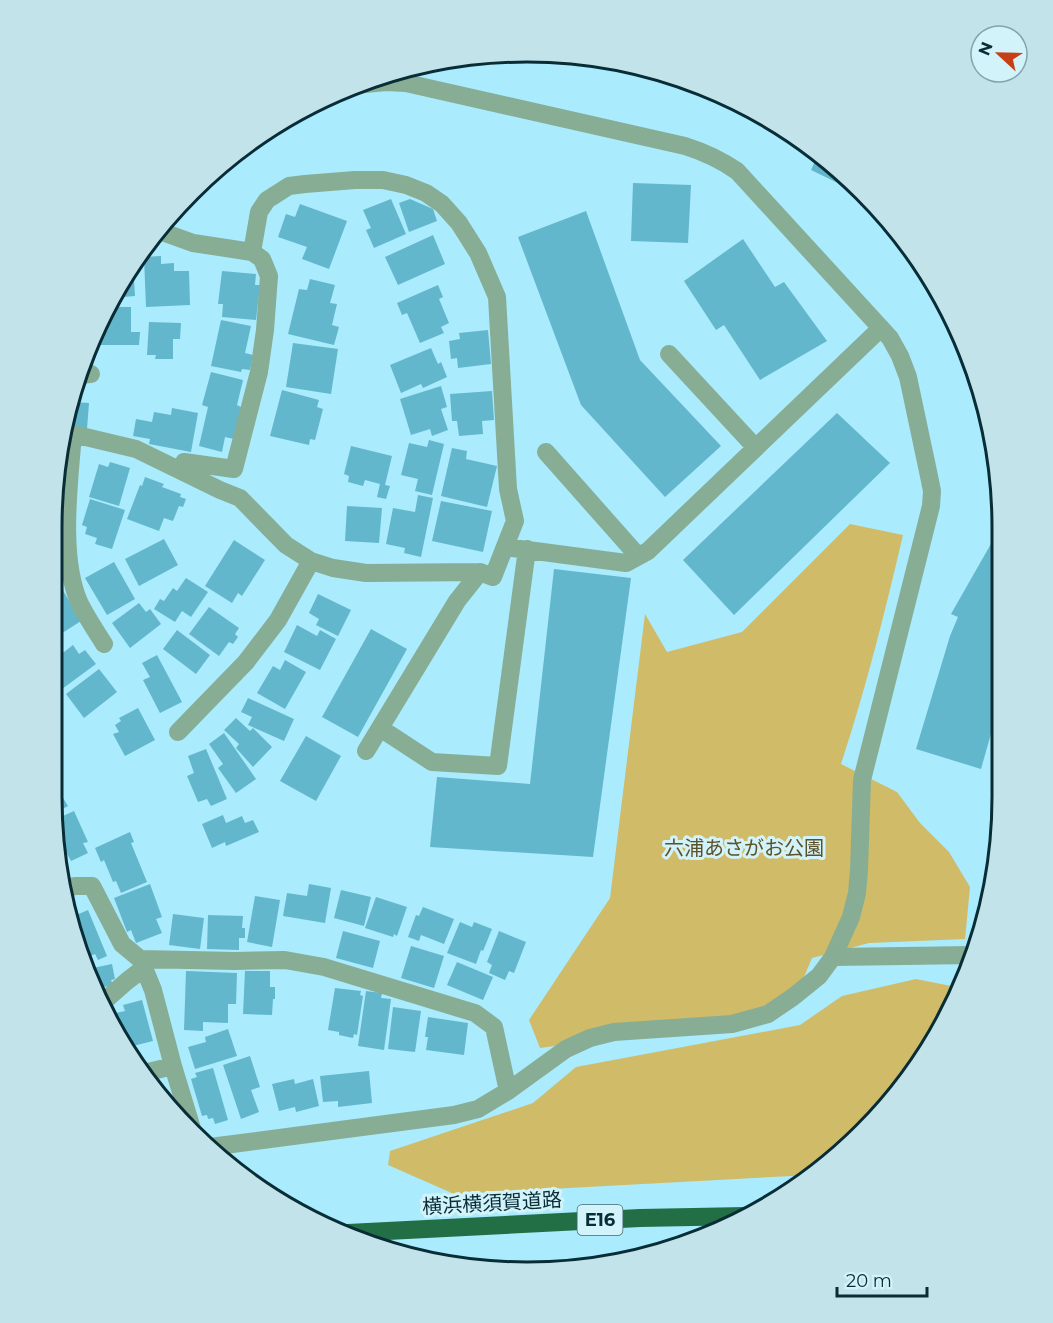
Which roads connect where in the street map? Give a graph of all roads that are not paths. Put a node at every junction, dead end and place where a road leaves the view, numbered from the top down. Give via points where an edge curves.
1 (409, 76) edge
2 (166, 233) edge
3 (252, 252) junction
4 (881, 328) junction
5 (669, 354) dead end
6 (70, 434) edge
7 (69, 442) edge
8 (756, 448) junction
9 (546, 452) dead end
10 (181, 471) junction
11 (505, 547) junction
12 (527, 549) junction
13 (638, 556) junction
14 (310, 561) junction
15 (480, 572) junction
16 (104, 644) dead end
17 (380, 728) junction
18 (178, 732) dead end
19 (366, 751) dead end
20 (70, 887) edge
21 (963, 955) edge
22 (832, 957) junction
23 (142, 963) junction
24 (107, 998) edge
25 (173, 1066) junction
26 (152, 1071) edge
27 (508, 1091) junction
28 (188, 1114) edge
29 (221, 1147) edge
30 (726, 1216) edge
31 (364, 1232) edge

1 - 4 street via 685,146 725,162
2 - 3 street via 194,243
3 - 10 street via 262,259 269,276 259,372 234,469 184,462
3 - 11 street via 259,212 267,200 289,186 355,180 406,185 442,204 459,223 478,253 497,297 508,489 515,520
4 - 8 street
4 - 22 street via 900,356 908,377 932,491 931,506 862,780 857,893 851,917
5 - 8 street
6 - 10 street via 136,449
7 - 16 street via 70,573 80,603
8 - 13 street via 648,551
9 - 13 street
10 - 14 street via 240,498 286,545
11 - 12 street
11 - 15 street via 493,577
12 - 13 street via 626,563
12 - 17 street via 498,766 432,762
14 - 15 street via 366,573
14 - 18 street via 278,620 246,662
15 - 17 street via 457,601
17 - 19 street
20 - 23 street via 92,886 122,944
21 - 22 street
22 - 27 street via 819,976 768,1014 732,1024 614,1032 590,1038 566,1049
23 - 24 street
23 - 25 street
23 - 27 street via 285,960 324,967 475,1013 495,1027
25 - 26 street
25 - 28 street
27 - 29 street via 478,1109 454,1115
30 - 31 highway, 横浜横須賀道路 / E16

